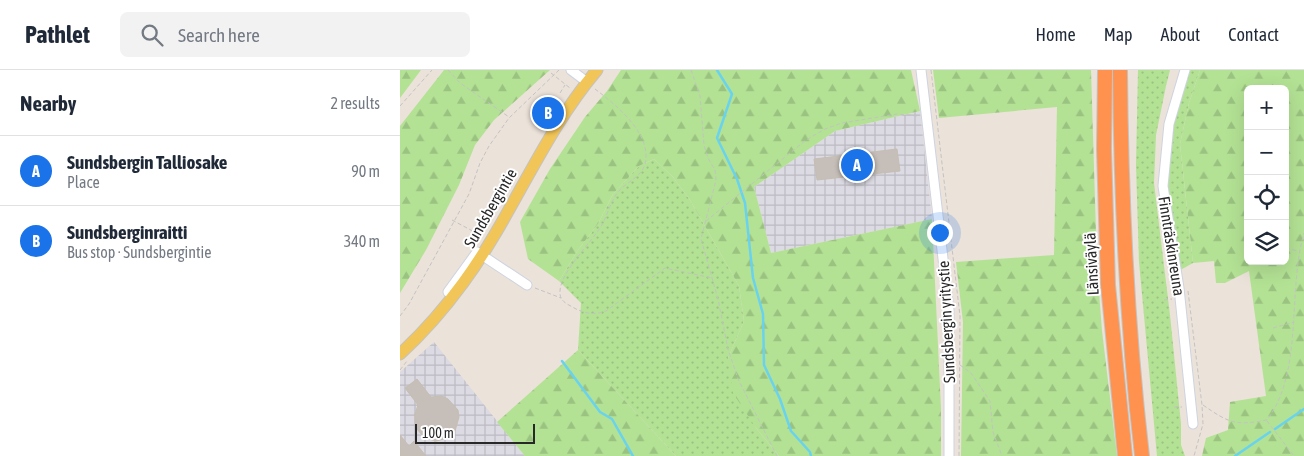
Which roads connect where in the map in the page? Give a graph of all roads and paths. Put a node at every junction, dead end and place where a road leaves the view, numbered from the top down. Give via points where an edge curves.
1 (432, 70) edge
2 (448, 70) edge
3 (558, 70) edge
4 (571, 70) edge
5 (597, 70) edge
6 (690, 70) edge
7 (920, 70) edge
8 (1097, 70) edge
9 (1105, 70) edge
10 (1120, 70) edge
11 (1128, 70) edge
12 (1185, 70) edge
13 (552, 74) junction
14 (586, 77) edge
15 (560, 93) dead end
16 (400, 106) edge
17 (915, 116) dead end
18 (509, 118) junction
19 (1104, 149) junction
20 (1120, 154) junction
21 (453, 220) junction
22 (704, 222) junction
23 (1304, 232) edge
24 (485, 238) junction
25 (1289, 249) edge
26 (1298, 252) junction
27 (479, 253) junction
28 (712, 278) junction
29 (527, 285) joint
30 (1188, 288) dead end
31 (448, 292) joint
32 (561, 298) junction
33 (400, 316) edge
34 (1295, 322) junction
35 (1273, 328) dead end
36 (400, 346) edge
37 (950, 348) junction
38 (961, 348) dead end
39 (400, 354) edge
40 (960, 365) dead end
41 (1202, 404) junction
42 (1267, 420) junction
43 (1193, 424) dead end
44 (777, 456) edge
45 (949, 456) edge
46 (1002, 456) edge
47 (1125, 456) edge
48 (1142, 456) edge
49 (1194, 456) edge
50 (1294, 456) edge

1 - 16 path
2 - 18 path via 460,84
3 - 13 path, Sundsbergintie
4 - 14 street
5 - 14 main road, Sundsbergintie
6 - 22 path via 700,96 704,145 716,180
7 - 37 street, Sundsbergin yritystie via 949,310
8 - 19 highway
9 - 19 highway, Länsiväylä
10 - 20 highway
11 - 20 highway
12 - 43 street, Finnträskinreuna via 1169,124 1163,186 1179,288
13 - 15 path via 566,85
13 - 18 path, Sundsbergintie
14 - 24 main road, Sundsbergintie via 554,117
14 - 27 main road, Sundsbergintie
14 - 32 path via 628,119 642,139 646,160 638,176 619,191 594,237 569,270 560,291
17 - 22 path via 896,114 825,129 806,140
18 - 21 path, Sundsbergintie via 489,146 469,194
19 - 47 highway, Länsiväylä via 1108,285
20 - 48 highway via 1127,288
21 - 24 path
21 - 33 path, Sundsbergintie
22 - 28 path via 701,239
23 - 26 path
24 - 27 main road, Sundsbergintie
25 - 26 path
26 - 34 path
27 - 29 street
27 - 31 street, Sundsbergintie
27 - 39 main road, Sundsbergintie via 463,283
28 - 32 path via 664,268 596,315 578,310
28 - 44 path via 738,378
29 - 32 path
30 - 41 path
31 - 36 main road, Sundsbergintie
34 - 35 path
34 - 42 path via 1282,395
37 - 38 street
37 - 45 street, Sundsbergin yritystie
40 - 46 path via 971,373 990,402 993,432
41 - 42 path via 1223,419 1238,424
41 - 49 path via 1203,424
42 - 50 path

